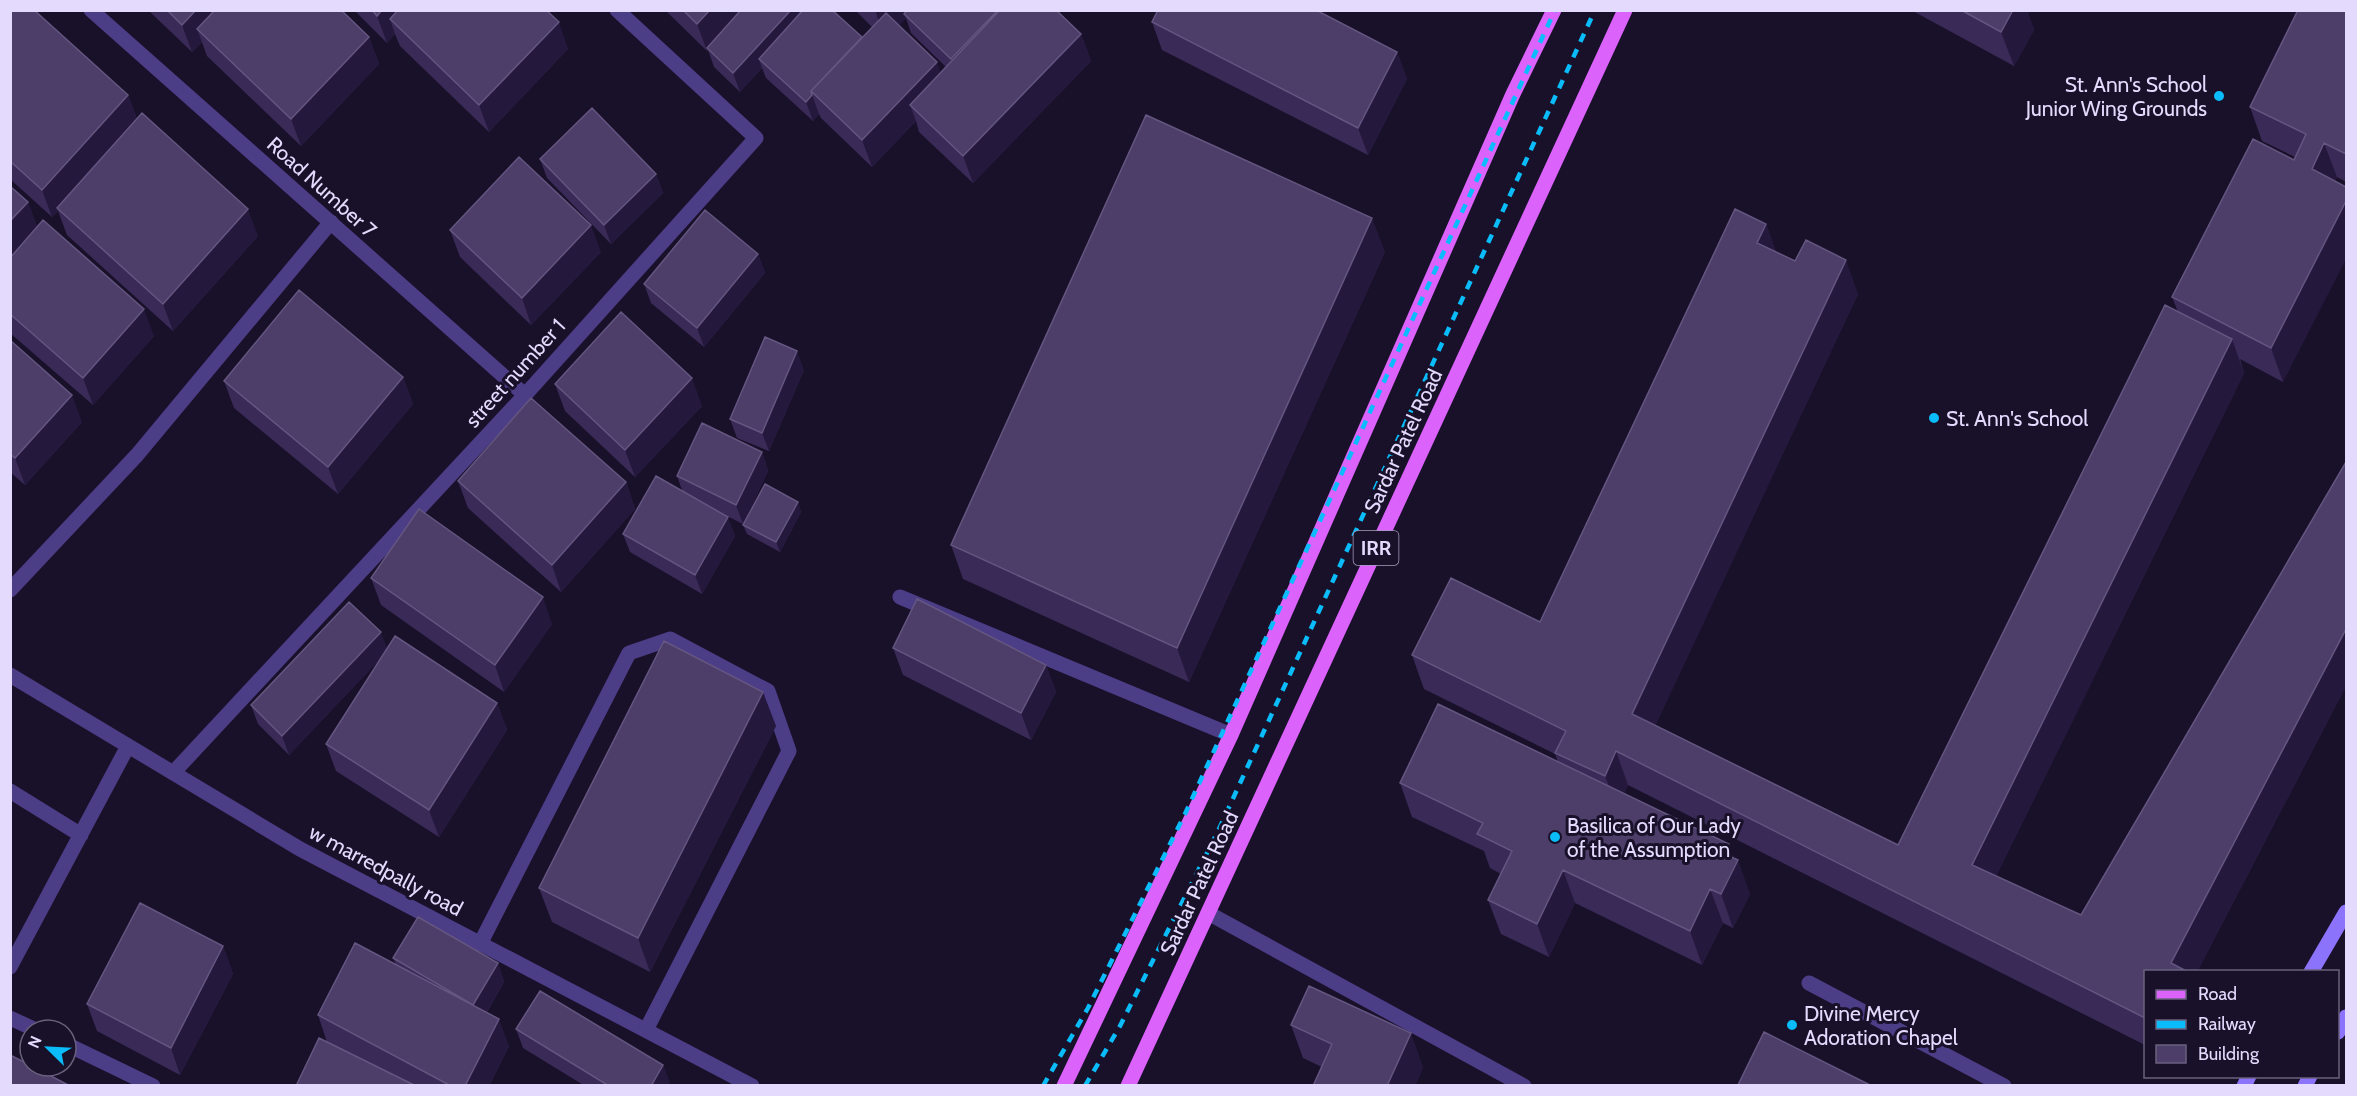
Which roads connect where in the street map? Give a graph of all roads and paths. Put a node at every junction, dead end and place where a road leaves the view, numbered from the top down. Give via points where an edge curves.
1 (91, 10) edge
2 (617, 10) edge
3 (1554, 10) edge
4 (1625, 10) edge
5 (331, 222) junction
6 (525, 395) junction
7 (10, 590) edge
8 (900, 597) dead end
9 (10, 675) edge
10 (1231, 735) junction
11 (128, 746) junction
12 (173, 773) junction
13 (10, 791) edge
14 (81, 835) junction
15 (2346, 912) edge
16 (1208, 913) junction
17 (480, 944) junction
18 (10, 967) edge
19 (2312, 970) edge
20 (1809, 984) dead end
21 (646, 1030) junction
22 (78, 1050) edge
23 (153, 1086) edge
24 (752, 1086) edge
25 (1064, 1086) edge
26 (1128, 1086) edge
27 (1524, 1086) edge
28 (2004, 1086) edge

1 - 5 street, Road Number 7
2 - 6 street, street number 1 via 756,138
3 - 10 main road, Sardar Patel Road / IRR via 1513,94
4 - 16 main road, Sardar Patel Road / IRR
5 - 6 street, Road Number 7
5 - 7 street via 137,454
6 - 12 street, street number 1
8 - 10 street
9 - 11 street, w marredpally road
10 - 25 main road, Sardar Patel Road / IRR
11 - 12 street, w marredpally road
11 - 14 street
12 - 17 street, w marredpally road via 300,849
13 - 14 street
14 - 18 street
15 - 19 main road
16 - 26 main road, Sardar Patel Road / IRR
16 - 27 street
17 - 21 street, w marredpally road
17 - 21 street via 629,653 670,639 768,692 789,751
20 - 28 street
21 - 24 street, w marredpally road
22 - 23 street

